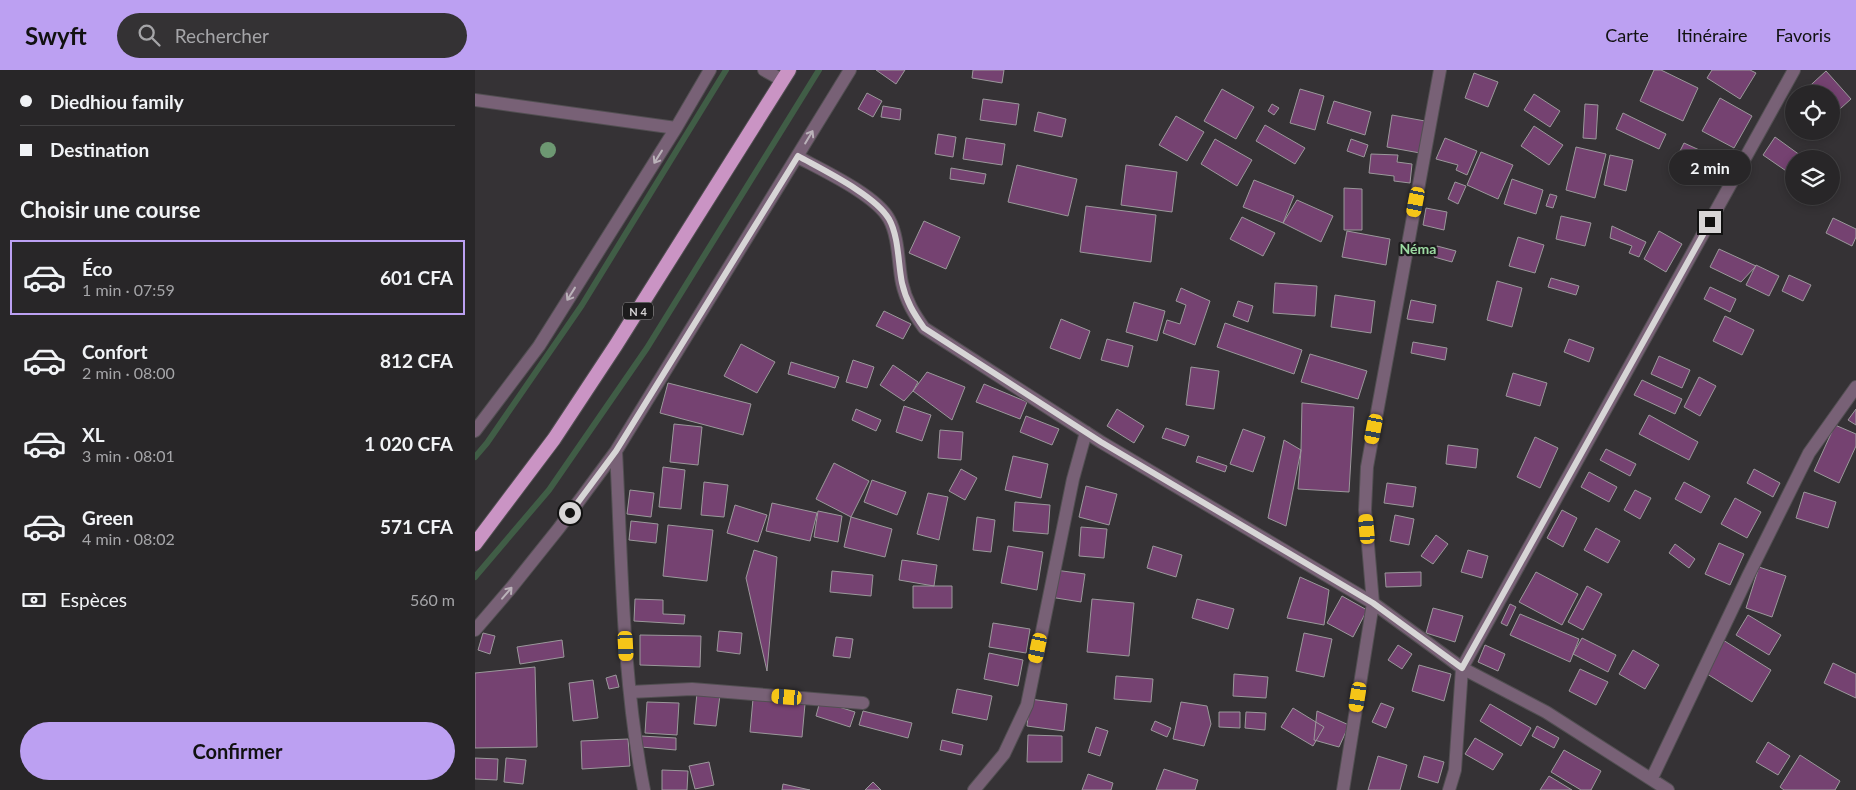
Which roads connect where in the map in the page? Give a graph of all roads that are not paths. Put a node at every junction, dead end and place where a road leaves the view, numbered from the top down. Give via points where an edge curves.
1 (710, 70) edge
2 (764, 70) edge
3 (850, 70) edge
4 (1440, 70) edge
5 (1793, 70) edge
6 (786, 75) edge
7 (475, 100) edge
8 (676, 128) junction
9 (798, 156) junction
10 (1856, 387) edge
11 (475, 431) edge
12 (1086, 432) junction
13 (616, 451) junction
14 (475, 544) edge
15 (1373, 603) junction
16 (475, 630) edge
17 (1462, 668) junction
18 (630, 692) junction
19 (863, 703) dead end
20 (1652, 778) junction
21 (644, 790) edge
22 (974, 790) edge
23 (1343, 790) edge
24 (1449, 790) edge
25 (1668, 790) edge

1 - 8 street
2 - 6 street
9 -> 3 street
4 - 15 street via 1367,466 1365,510
5 - 17 street
6 - 14 highway, N 4 via 554,439
7 - 8 street
8 -> 11 street via 539,346
9 - 12 street via 875,202 889,220 909,306 924,328
9 - 13 street
10 - 20 street via 1809,454
12 - 15 street
12 - 22 street via 1073,479 1027,705 1004,754
16 -> 13 street via 559,528
13 - 18 street
15 - 17 street
15 - 23 street
17 - 20 street via 1546,712
17 - 24 street via 1455,770
18 - 19 street via 692,689
18 - 21 street
20 - 25 street

